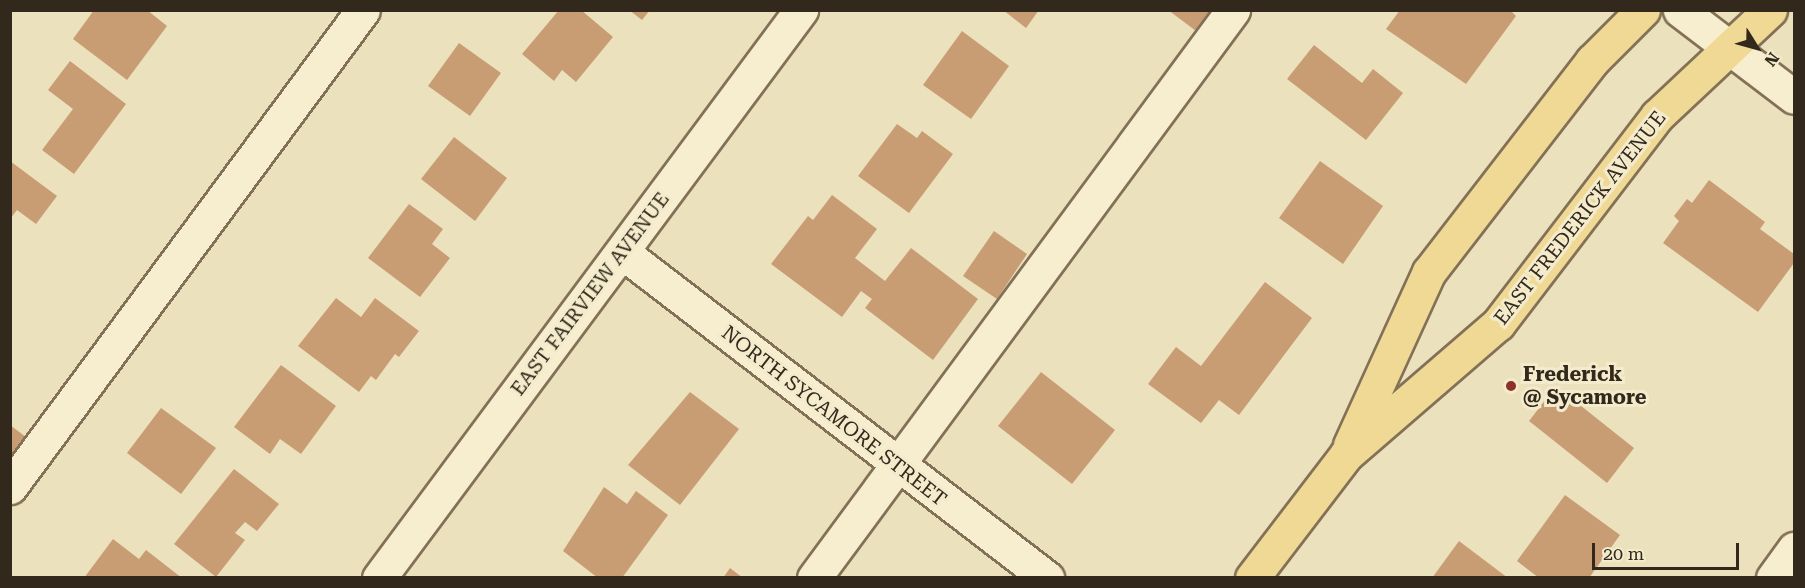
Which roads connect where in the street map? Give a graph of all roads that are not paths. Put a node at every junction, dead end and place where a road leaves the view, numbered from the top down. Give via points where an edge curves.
1 (363, 10) edge
2 (801, 10) edge
3 (1233, 10) edge
4 (1643, 10) edge
5 (1680, 10) edge
6 (1770, 10) edge
7 (1727, 47) junction
8 (1794, 97) edge
9 (621, 252) junction
10 (1346, 454) junction
11 (897, 466) junction
12 (10, 488) edge
13 (1794, 549) edge
14 (379, 578) edge
15 (814, 578) edge
16 (1047, 578) edge
17 (1252, 578) edge
18 (1773, 578) edge

1 - 12 street
2 - 9 street, EAST FAIRVIEW AVENUE
3 - 11 street
4 - 10 main road, EAST FREDERICK AVENUE via 1592,61 1429,272
5 - 7 street
6 - 7 main road, EAST FREDERICK AVENUE
7 - 8 street
7 - 10 main road, EAST FREDERICK AVENUE via 1657,116 1498,324
9 - 11 street, NORTH SYCAMORE STREET
9 - 14 street, EAST FAIRVIEW AVENUE
10 - 17 main road, EAST FREDERICK AVENUE
11 - 15 street
11 - 16 street, NORTH SYCAMORE STREET
13 - 18 street

